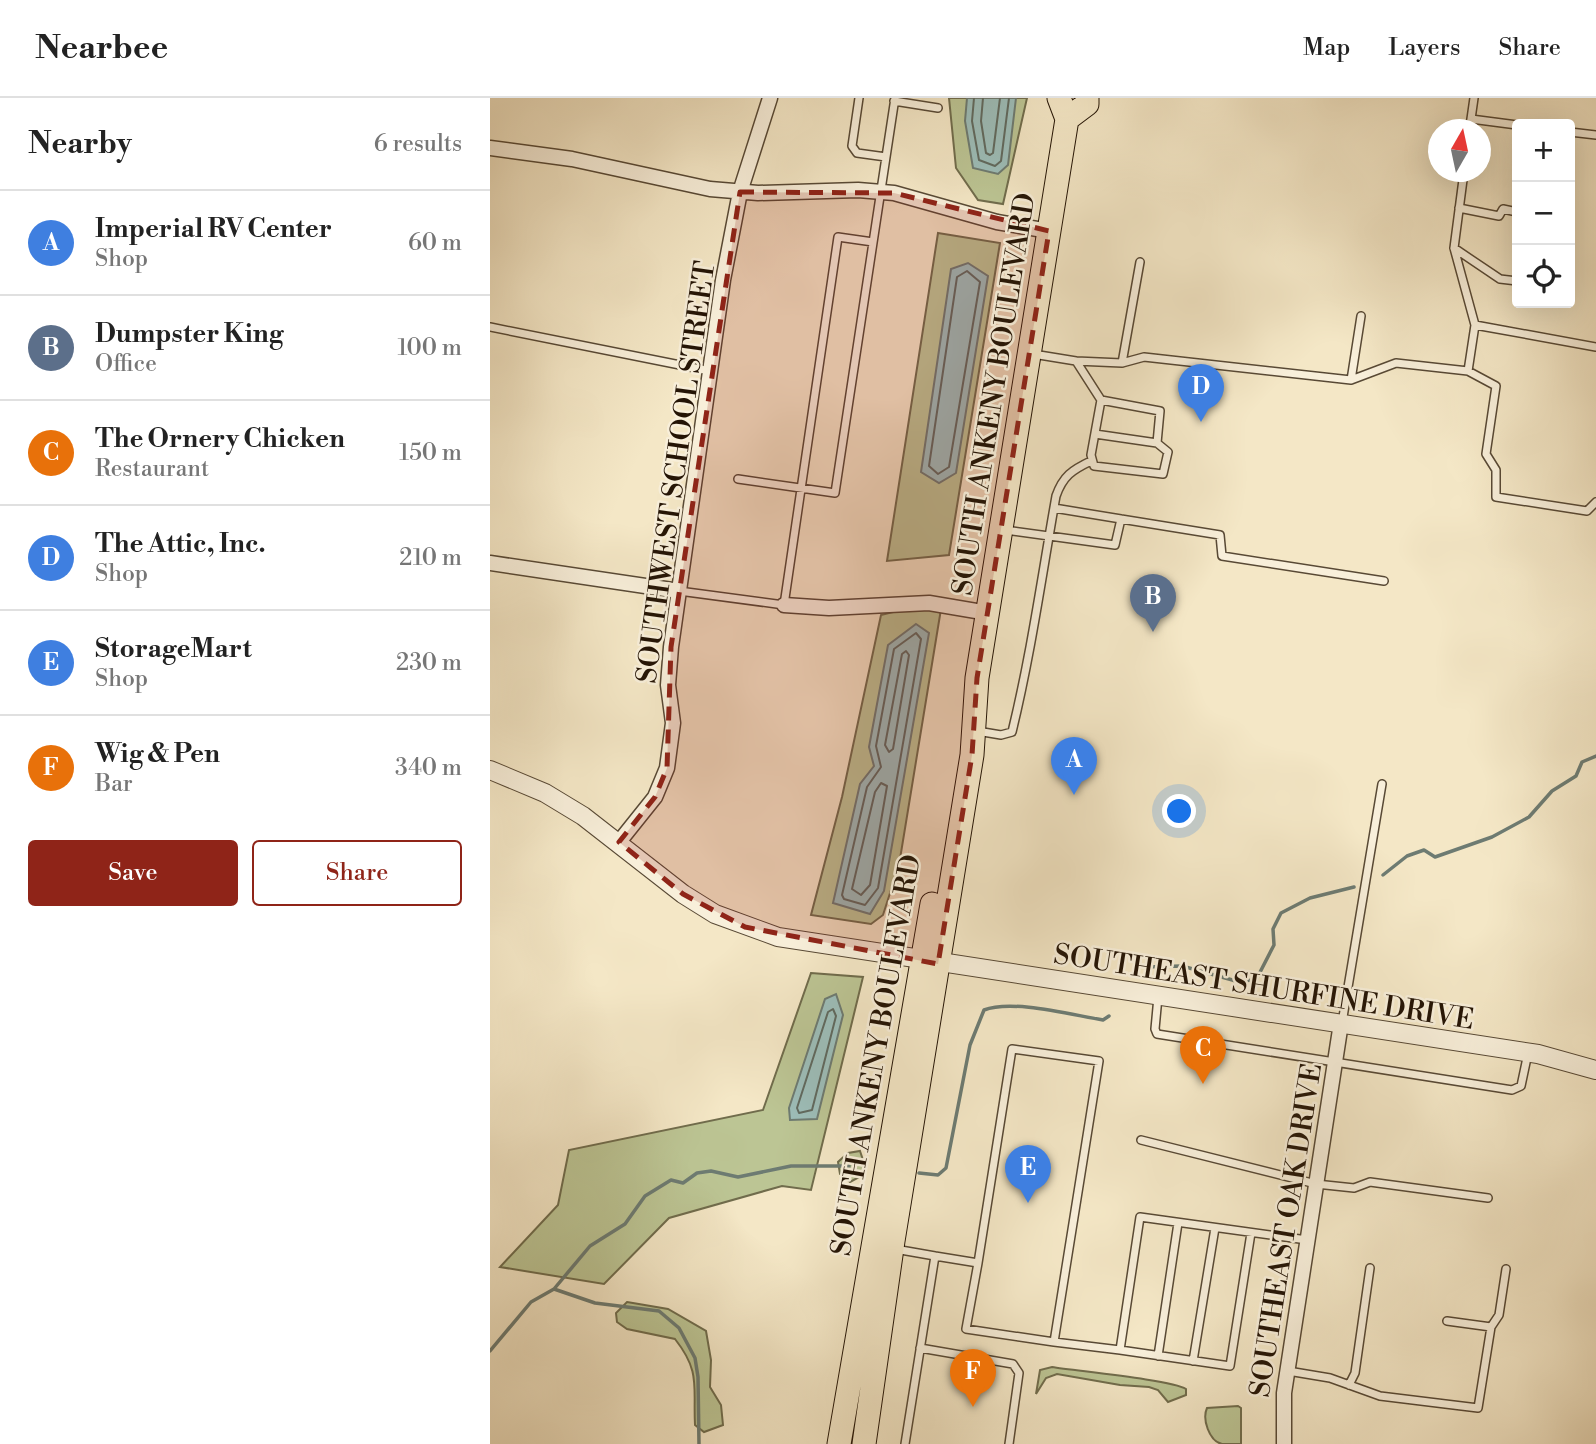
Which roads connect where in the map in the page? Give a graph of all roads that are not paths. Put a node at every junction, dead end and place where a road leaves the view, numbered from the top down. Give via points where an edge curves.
1 (770, 98) edge
2 (859, 98) edge
3 (1087, 98) edge
4 (1474, 98) edge
5 (895, 100) edge
6 (938, 108) dead end
7 (1063, 109) edge
8 (1471, 119) edge
9 (1491, 122) edge
10 (1512, 124) edge
11 (1575, 133) edge
12 (1596, 135) edge
13 (490, 148) edge
14 (886, 157) junction
15 (1463, 182) edge
16 (740, 192) junction
17 (881, 192) junction
18 (1459, 208) junction
19 (1512, 211) edge
20 (1049, 231) junction
21 (873, 242) junction
22 (1454, 248) junction
23 (1140, 262) dead end
24 (1512, 280) edge
25 (1361, 316) dead end
26 (1475, 325) junction
27 (490, 327) edge
28 (1596, 347) edge
29 (1029, 354) junction
30 (1076, 361) junction
31 (1122, 363) junction
32 (710, 371) junction
33 (1468, 371) junction
34 (1350, 380) junction
35 (1101, 400) junction
36 (1095, 434) junction
37 (1157, 443) junction
38 (1091, 461) junction
39 (738, 479) dead end
40 (800, 488) junction
41 (1596, 502) edge
42 (1054, 508) junction
43 (1121, 519) junction
44 (1001, 529) junction
45 (1049, 536) junction
46 (490, 563) edge
47 (1384, 581) dead end
48 (679, 591) junction
49 (784, 605) junction
50 (988, 613) junction
51 (977, 678) junction
52 (974, 730) junction
53 (490, 771) edge
54 (1382, 784) dead end
55 (619, 842) junction
56 (930, 962) junction
57 (1158, 996) junction
58 (1341, 1023) junction
59 (1528, 1052) junction
60 (1335, 1062) junction
61 (1596, 1070) edge
62 (1142, 1140) dead end
63 (1316, 1184) junction
64 (1488, 1198) dead end
65 (1178, 1223) junction
66 (1215, 1228) junction
67 (1251, 1233) junction
68 (1307, 1240) junction
69 (892, 1249) junction
70 (934, 1256) junction
71 (978, 1263) junction
72 (1370, 1268) dead end
73 (1506, 1269) dead end
74 (1447, 1321) dead end
75 (1491, 1327) junction
76 (1054, 1342) junction
77 (920, 1348) junction
78 (1120, 1350) junction
79 (1158, 1356) junction
80 (1194, 1361) junction
81 (1287, 1371) junction
82 (1349, 1385) junction
83 (839, 1444) edge
84 (864, 1444) edge
85 (905, 1444) edge
86 (1009, 1444) edge
87 (1283, 1444) edge

1 - 16 street, SOUTHWEST SCHOOL STREET
2 - 14 lane via 852,146 857,153
3 - 7 main road, SOUTH ANKENY BOULEVARD via 1087,103
4 - 8 lane
5 - 6 lane
5 - 14 lane
7 - 20 main road, SOUTH ANKENY BOULEVARD
9 - 10 lane
11 - 12 lane
13 - 16 street
14 - 17 lane
15 - 18 lane
16 - 17 street
16 - 32 street, SOUTHWEST SCHOOL STREET
17 - 20 street
17 - 21 lane
18 - 19 lane via 1499,216 1503,209
18 - 22 lane
20 - 29 main road, SOUTH ANKENY BOULEVARD
21 - 40 lane via 838,237
21 - 40 lane via 835,494
22 - 24 lane via 1500,279
22 - 26 lane
23 - 31 lane
25 - 34 lane
26 - 28 lane
26 - 33 lane
27 - 32 lane
29 - 30 lane
29 - 44 main road, SOUTH ANKENY BOULEVARD
30 - 31 lane
30 - 35 lane
31 - 34 lane via 1144,357
32 - 48 street, SOUTHWEST SCHOOL STREET
33 - 34 lane via 1396,363
33 - 41 lane via 1496,386 1486,454 1496,470 1496,497 1587,511
35 - 36 lane
35 - 37 lane via 1160,411
36 - 37 lane
36 - 38 lane
37 - 38 lane via 1168,452 1163,474 1094,466
38 - 42 lane via 1061,482
39 - 40 lane
40 - 49 lane
42 - 43 lane
42 - 45 lane
43 - 45 lane via 1114,546
43 - 47 lane via 1220,535 1222,556
44 - 45 lane
44 - 50 main road, SOUTH ANKENY BOULEVARD
45 - 52 lane via 1012,732 1001,735
46 - 48 street
48 - 49 lane
48 - 55 street, SOUTHWEST SCHOOL STREET via 668,685 673,723 667,768 655,797
49 - 50 street via 829,608 929,603
50 - 51 main road, SOUTH ANKENY BOULEVARD
51 - 52 main road, SOUTH ANKENY BOULEVARD
51 - 56 main road, SOUTH ANKENY BOULEVARD via 957,761
52 - 56 main road, SOUTH ANKENY BOULEVARD
53 - 55 street, SOUTHEAST SHURFINE DRIVE via 545,793
54 - 58 lane
55 - 56 street, SOUTHEAST SHURFINE DRIVE via 682,894 745,927 803,942
56 - 57 street, SOUTHEAST SHURFINE DRIVE
56 - 69 main road, SOUTH ANKENY BOULEVARD
56 - 83 main road, SOUTH ANKENY BOULEVARD
57 - 58 street, SOUTHEAST SHURFINE DRIVE
57 - 60 lane via 1157,1034
58 - 59 street, SOUTHEAST SHURFINE DRIVE
58 - 60 street, SOUTHEAST OAK DRIVE
59 - 60 lane via 1521,1086 1512,1090
59 - 61 street, SOUTHEAST SHURFINE DRIVE
60 - 63 street, SOUTHEAST OAK DRIVE
62 - 63 lane
63 - 64 lane via 1354,1188 1370,1182
63 - 68 street, SOUTHEAST OAK DRIVE
65 - 66 lane
65 - 78 lane via 1140,1217
65 - 79 lane
66 - 67 lane
66 - 80 lane
67 - 68 lane
67 - 80 lane via 1230,1366
68 - 81 street, SOUTHEAST OAK DRIVE
69 - 70 lane
69 - 84 main road, SOUTH ANKENY BOULEVARD
70 - 71 lane
70 - 77 lane
71 - 76 lane via 966,1329
71 - 76 lane via 1012,1049 1099,1061
72 - 82 lane
73 - 75 lane via 1499,1315
74 - 75 lane
75 - 82 lane via 1478,1408 1380,1396
76 - 78 lane
77 - 85 lane
77 - 86 lane via 1013,1364 1019,1373
78 - 79 lane
79 - 80 lane
81 - 82 lane
81 - 87 street, SOUTHEAST OAK DRIVE

